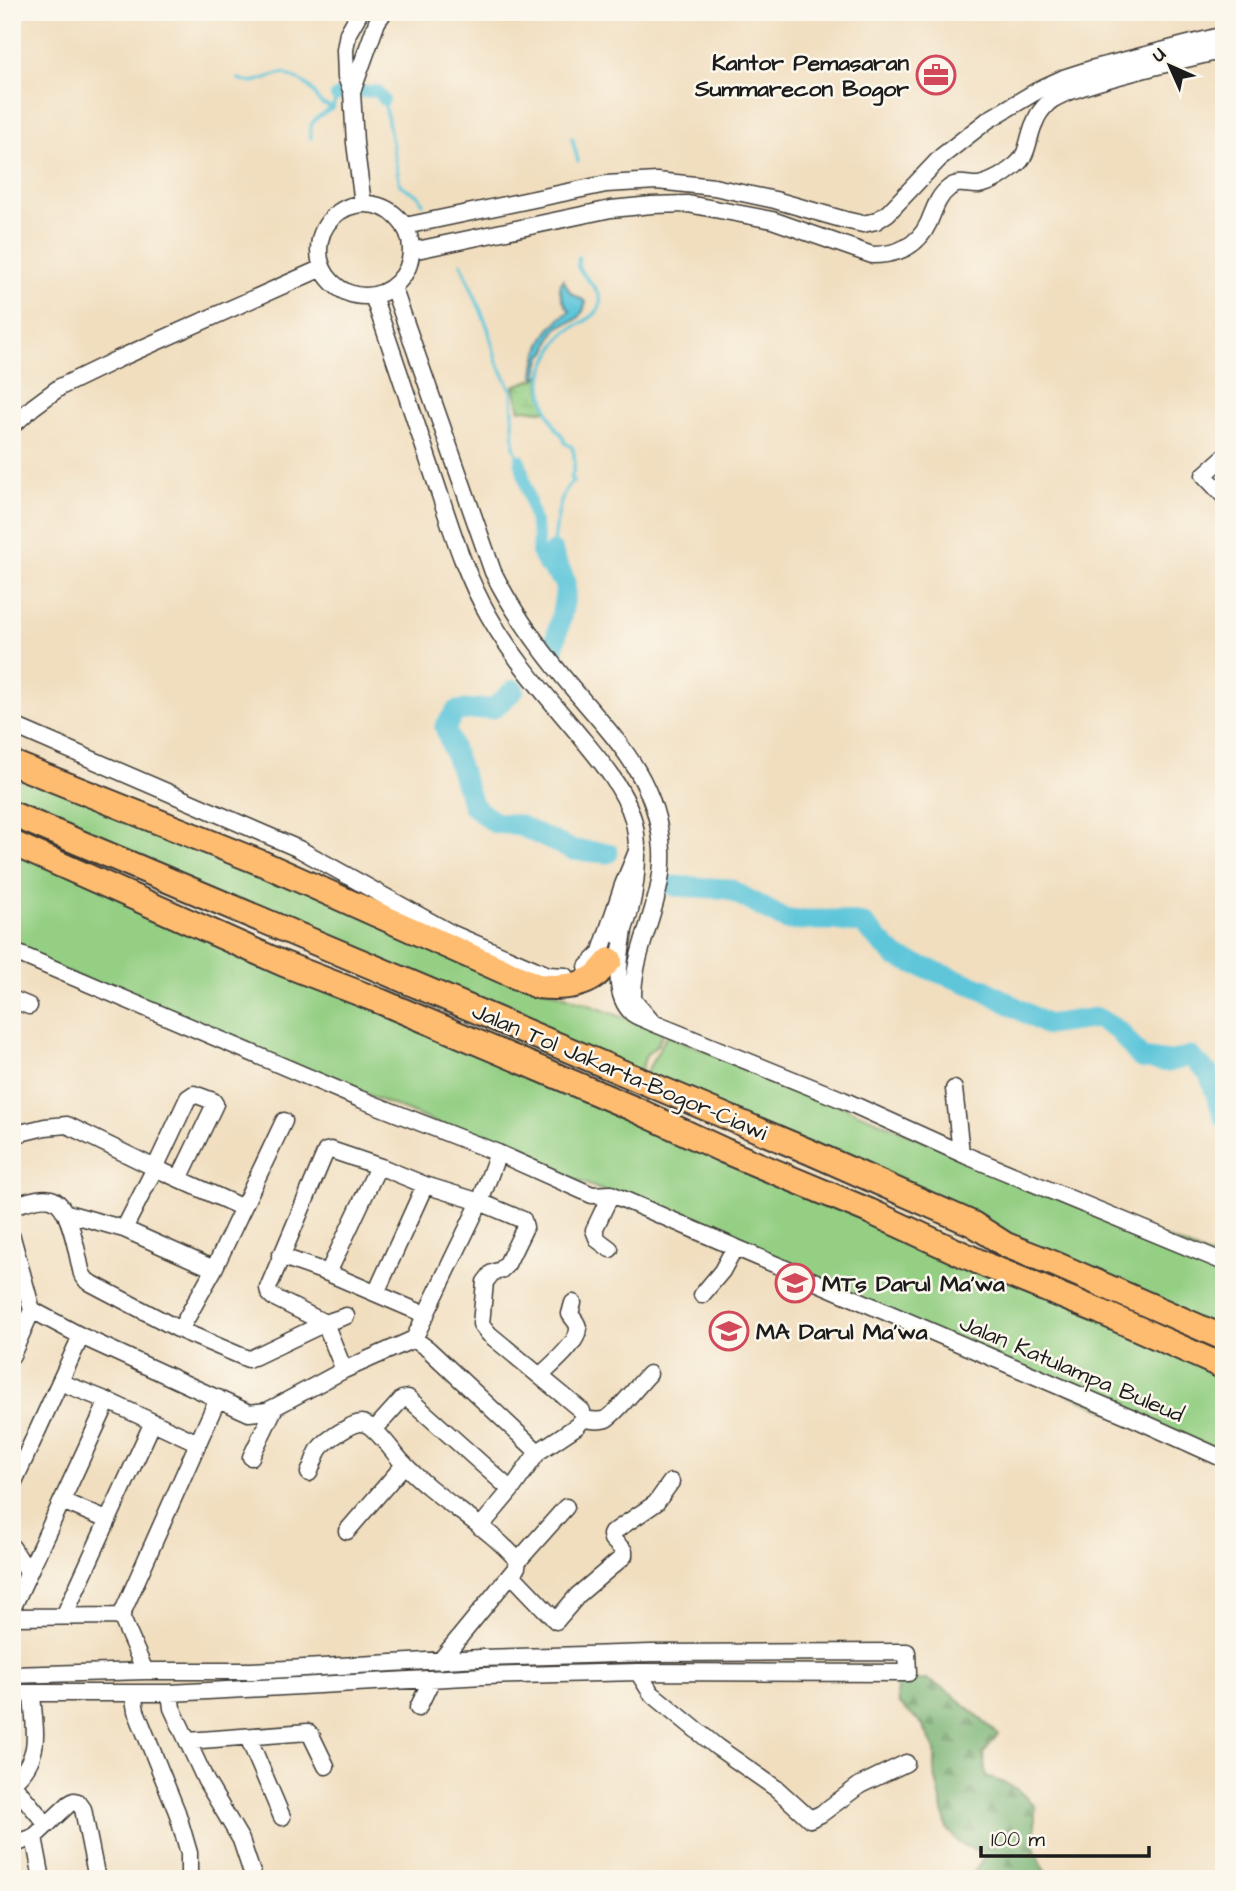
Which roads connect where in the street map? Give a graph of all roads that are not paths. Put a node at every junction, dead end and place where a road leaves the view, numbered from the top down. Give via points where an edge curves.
1 (360, 12) edge
2 (384, 12) edge
3 (348, 33) junction
4 (1224, 34) edge
5 (369, 44) junction
6 (1224, 50) edge
7 (352, 92) junction
8 (1045, 95) junction
9 (942, 156) junction
10 (957, 183) junction
11 (363, 204) junction
12 (405, 226) junction
13 (411, 251) junction
14 (322, 268) junction
15 (393, 287) junction
16 (373, 296) junction
17 (12, 426) edge
18 (1224, 457) edge
19 (1224, 496) edge
20 (600, 721) junction
21 (12, 726) edge
22 (581, 738) junction
23 (12, 763) edge
24 (12, 814) edge
25 (12, 843) edge
26 (638, 849) junction
27 (624, 930) junction
28 (12, 951) edge
29 (610, 960) joint
30 (12, 999) edge
31 (29, 1006) dead end
32 (653, 1023) junction
33 (954, 1090) dead end
34 (284, 1121) dead end
35 (12, 1135) edge
36 (498, 1153) junction
37 (961, 1153) junction
38 (381, 1167) junction
39 (155, 1168) junction
40 (179, 1179) junction
41 (425, 1185) junction
42 (611, 1194) junction
43 (480, 1202) junction
44 (12, 1206) edge
45 (243, 1208) junction
46 (67, 1213) junction
47 (124, 1229) junction
48 (12, 1237) edge
49 (735, 1247) junction
50 (610, 1249) dead end
51 (280, 1255) junction
52 (1224, 1262) edge
53 (214, 1269) junction
54 (328, 1273) junction
55 (376, 1293) junction
56 (702, 1295) dead end
57 (573, 1303) dead end
58 (32, 1310) junction
59 (426, 1315) junction
60 (346, 1317) dead end
61 (325, 1323) junction
62 (180, 1329) junction
63 (81, 1336) junction
64 (1224, 1338) edge
65 (414, 1339) junction
66 (12, 1355) edge
67 (1224, 1367) edge
68 (344, 1370) junction
69 (649, 1374) dead end
70 (540, 1377) junction
71 (60, 1382) junction
72 (218, 1398) junction
73 (107, 1401) junction
74 (275, 1407) junction
75 (583, 1419) junction
76 (153, 1422) junction
77 (374, 1430) junction
78 (198, 1443) junction
79 (538, 1452) junction
80 (251, 1457) dead end
81 (1224, 1459) edge
82 (404, 1465) junction
83 (309, 1473) dead end
84 (671, 1482) dead end
85 (12, 1486) edge
86 (511, 1490) junction
87 (62, 1501) junction
88 (566, 1507) dead end
89 (107, 1520) junction
90 (480, 1527) junction
91 (347, 1531) dead end
92 (12, 1547) edge
93 (514, 1567) junction
94 (28, 1572) junction
95 (12, 1609) edge
96 (64, 1616) junction
97 (121, 1616) junction
98 (12, 1617) edge
99 (440, 1661) junction
100 (145, 1671) junction
101 (252, 1671) junction
102 (13, 1672) edge
103 (638, 1672) junction
104 (432, 1679) junction
105 (252, 1689) junction
106 (12, 1693) edge
107 (32, 1693) junction
108 (133, 1693) junction
109 (170, 1693) junction
110 (418, 1707) dead end
111 (248, 1737) junction
112 (188, 1741) junction
113 (906, 1763) dead end
114 (326, 1766) dead end
115 (12, 1783) edge
116 (282, 1817) dead end
117 (47, 1825) junction
118 (34, 1837) junction
119 (12, 1845) edge
120 (42, 1879) edge
121 (97, 1879) edge
122 (189, 1879) edge
123 (254, 1879) edge

1 - 3 street
2 - 5 street
3 - 5 street
3 - 7 street via 346,77
4 - 8 street via 1066,77
5 - 7 street
6 - 8 street
7 - 11 street
8 - 9 street via 988,120
8 - 10 street via 1019,163 994,181
9 - 10 street
9 - 12 street via 888,213 863,224 714,187 657,181 606,184
10 - 13 street via 941,195 927,227 912,245 889,255 872,255 772,220 688,204 611,209
11 - 12 street via 387,209
11 - 14 street via 339,212 323,231 319,243
12 - 13 street
13 - 15 street via 409,265
14 - 16 street via 341,290
14 - 17 street via 60,387
15 - 16 street
15 - 20 street via 493,572 519,618
16 - 22 street via 474,587 502,637
18 - 19 street via 1204,475
20 - 22 street
20 - 32 street via 631,758 654,805 662,850 659,890 632,980 633,1000
21 - 26 street via 299,849 451,933 548,975 578,972 600,954
22 - 26 street via 617,785 633,818
23 - 29 highway via 264,864 537,986 578,984 594,977
24 - 64 highway, Jalan Tol Jakarta–Bogor–Ciawi via 810,1152 973,1224 1006,1245
25 - 67 highway, Jalan Tol Jakarta–Bogor–Ciawi
26 - 27 street
27 - 29 street
27 - 32 street via 618,975 622,997 632,1013
28 - 36 street
30 - 31 street
32 - 37 street
33 - 37 street
34 - 45 street
35 - 39 street via 67,1125
36 - 42 street, Jalan Katulampa Buleud via 592,1195
36 - 43 street
37 - 52 street
38 - 41 street
38 - 51 street via 326,1151
38 - 54 street
39 - 40 street
39 - 40 street via 189,1096 213,1101 214,1108
39 - 47 street
40 - 45 street
41 - 43 street
41 - 55 street
42 - 49 street, Jalan Katulampa Buleud
42 - 50 street via 594,1230
43 - 59 street
43 - 70 street via 525,1223 507,1264 485,1282 481,1324
44 - 46 street via 49,1199
45 - 53 street
46 - 47 street
46 - 62 street via 84,1279
47 - 53 street
48 - 58 street
49 - 56 street
49 - 81 street, Jalan Katulampa Buleud
51 - 54 street
51 - 61 street via 269,1293
53 - 62 street
54 - 55 street
55 - 59 street
57 - 70 street via 570,1314 578,1332
58 - 63 street
58 - 66 street
59 - 65 street
60 - 61 street
61 - 62 street via 251,1358
61 - 68 street
63 - 71 street
63 - 72 street
65 - 68 street
65 - 79 street
68 - 74 street
69 - 75 street via 605,1419
70 - 75 street via 582,1411
71 - 73 street
71 - 85 street
72 - 74 street via 249,1413
72 - 78 street
73 - 76 street
73 - 87 street
74 - 80 street
75 - 79 street
76 - 78 street
76 - 89 street
77 - 82 street
77 - 83 street via 358,1423 334,1436 320,1448
77 - 86 street via 408,1398
78 - 97 street
79 - 86 street
82 - 90 street
82 - 91 street
84 - 93 street via 656,1503 612,1533 624,1556 578,1595 556,1621
86 - 90 street
87 - 89 street
87 - 94 street
88 - 93 street
89 - 96 street
90 - 93 street
92 - 94 street
93 - 99 street
94 - 95 street
96 - 97 street
96 - 98 street
97 - 100 street
99 - 101 street
99 - 103 street via 651,1653 907,1652 908,1673
100 - 101 street
100 - 102 street
101 - 105 street
103 - 104 street
103 - 113 street via 651,1693 810,1819 860,1785
104 - 105 street
104 - 110 street
105 - 109 street
106 - 107 street
107 - 108 street
107 - 115 street via 33,1756
108 - 109 street
108 - 122 street via 183,1831
109 - 112 street
111 - 112 street
111 - 114 street via 308,1732
111 - 116 street
112 - 123 street via 205,1781 241,1840
115 - 117 street
117 - 118 street
117 - 121 street via 72,1802 81,1805
118 - 119 street
118 - 120 street

